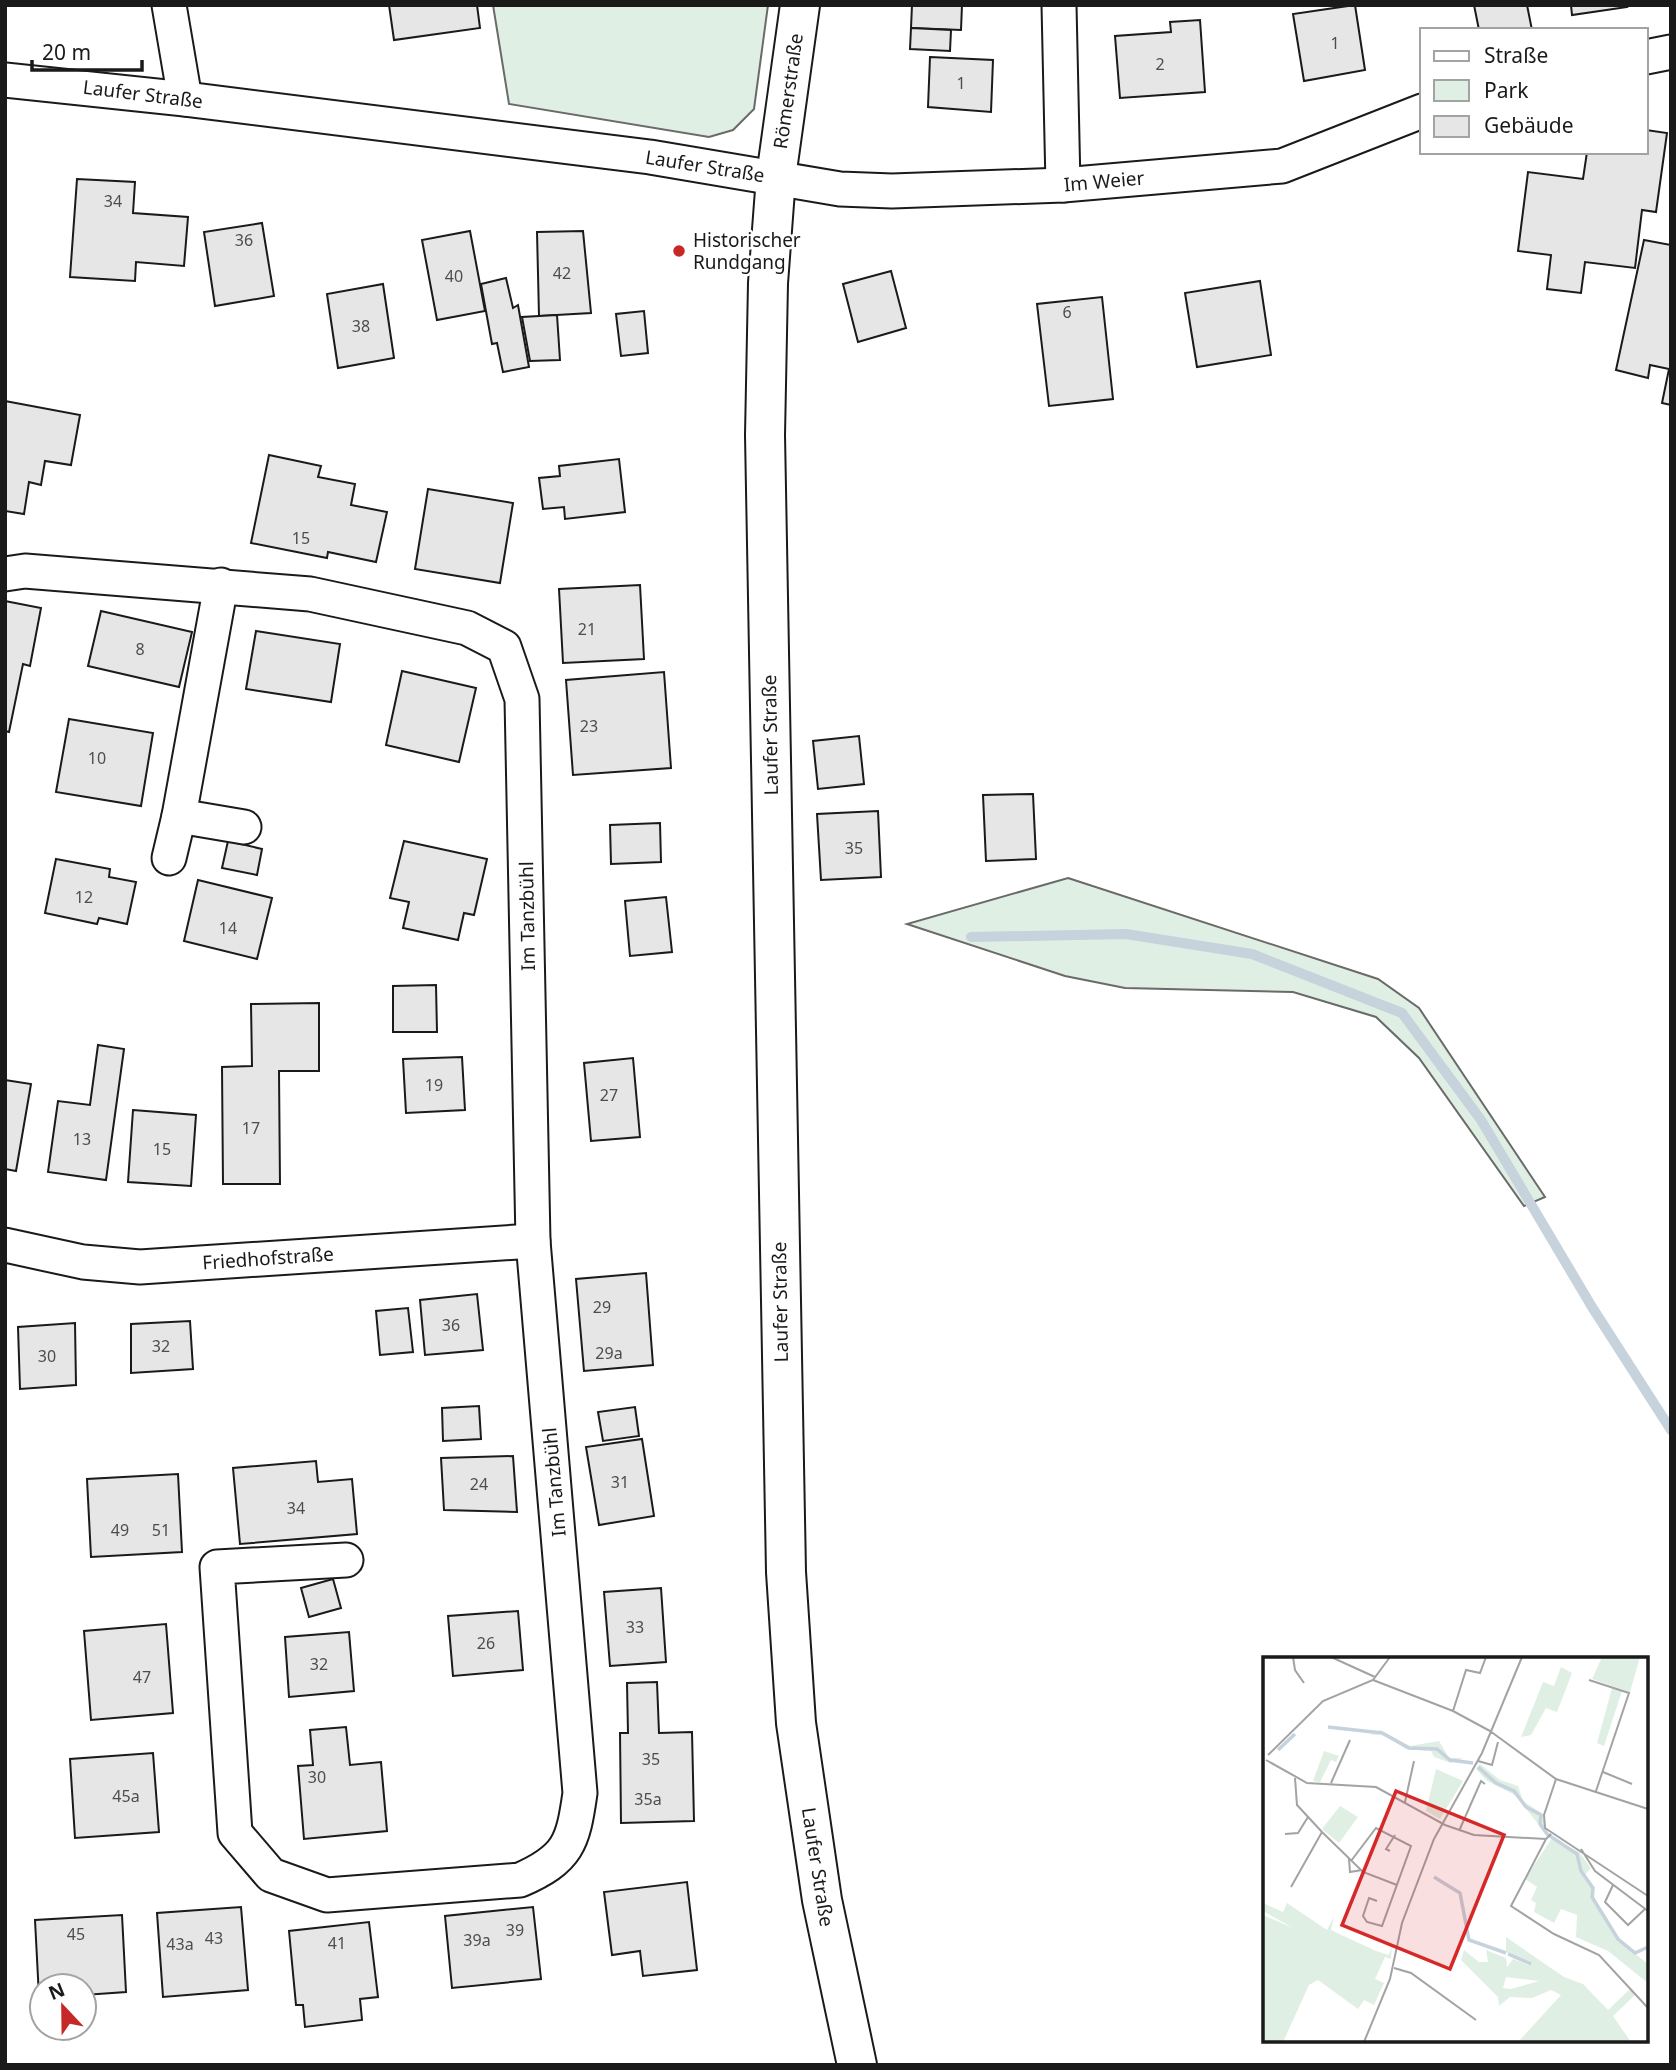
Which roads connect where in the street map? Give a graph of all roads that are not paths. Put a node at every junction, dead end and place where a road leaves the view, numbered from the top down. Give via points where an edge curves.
1 (169, 5) edge
2 (800, 5) edge
3 (1059, 5) edge
4 (1671, 52) edge
5 (1648, 57) edge
6 (5, 80) edge
7 (185, 99) junction
8 (1420, 112) edge
9 (776, 177) junction
10 (1063, 185) junction
11 (5, 575) edge
12 (221, 585) junction
13 (179, 816) junction
14 (244, 827) dead end
15 (169, 858) dead end
16 (533, 1241) junction
17 (5, 1245) edge
18 (346, 1560) dead end
19 (857, 2065) edge

1 - 7 street
2 - 9 main road, Römerstraße
3 - 10 street
4 - 5 street
6 - 7 street, Laufer Straße
7 - 9 street, Laufer Straße
8 - 10 street, Im Weier via 1282,166
9 - 10 street, Im Weier via 840,189 892,191
9 - 19 main road, Laufer Straße via 765,435 786,1572 796,1723 822,1900
11 - 12 street, Im Tanzbühl via 25,571
12 - 13 street
12 - 16 street, Im Tanzbühl via 310,594 467,628 504,647 522,699
13 - 14 street
13 - 15 street
16 - 17 street, Friedhofstraße via 140,1267 83,1262
16 - 18 street, Im Tanzbühl via 580,1793 574,1836 548,1868 520,1880 327,1895 271,1875 235,1833 217,1567

